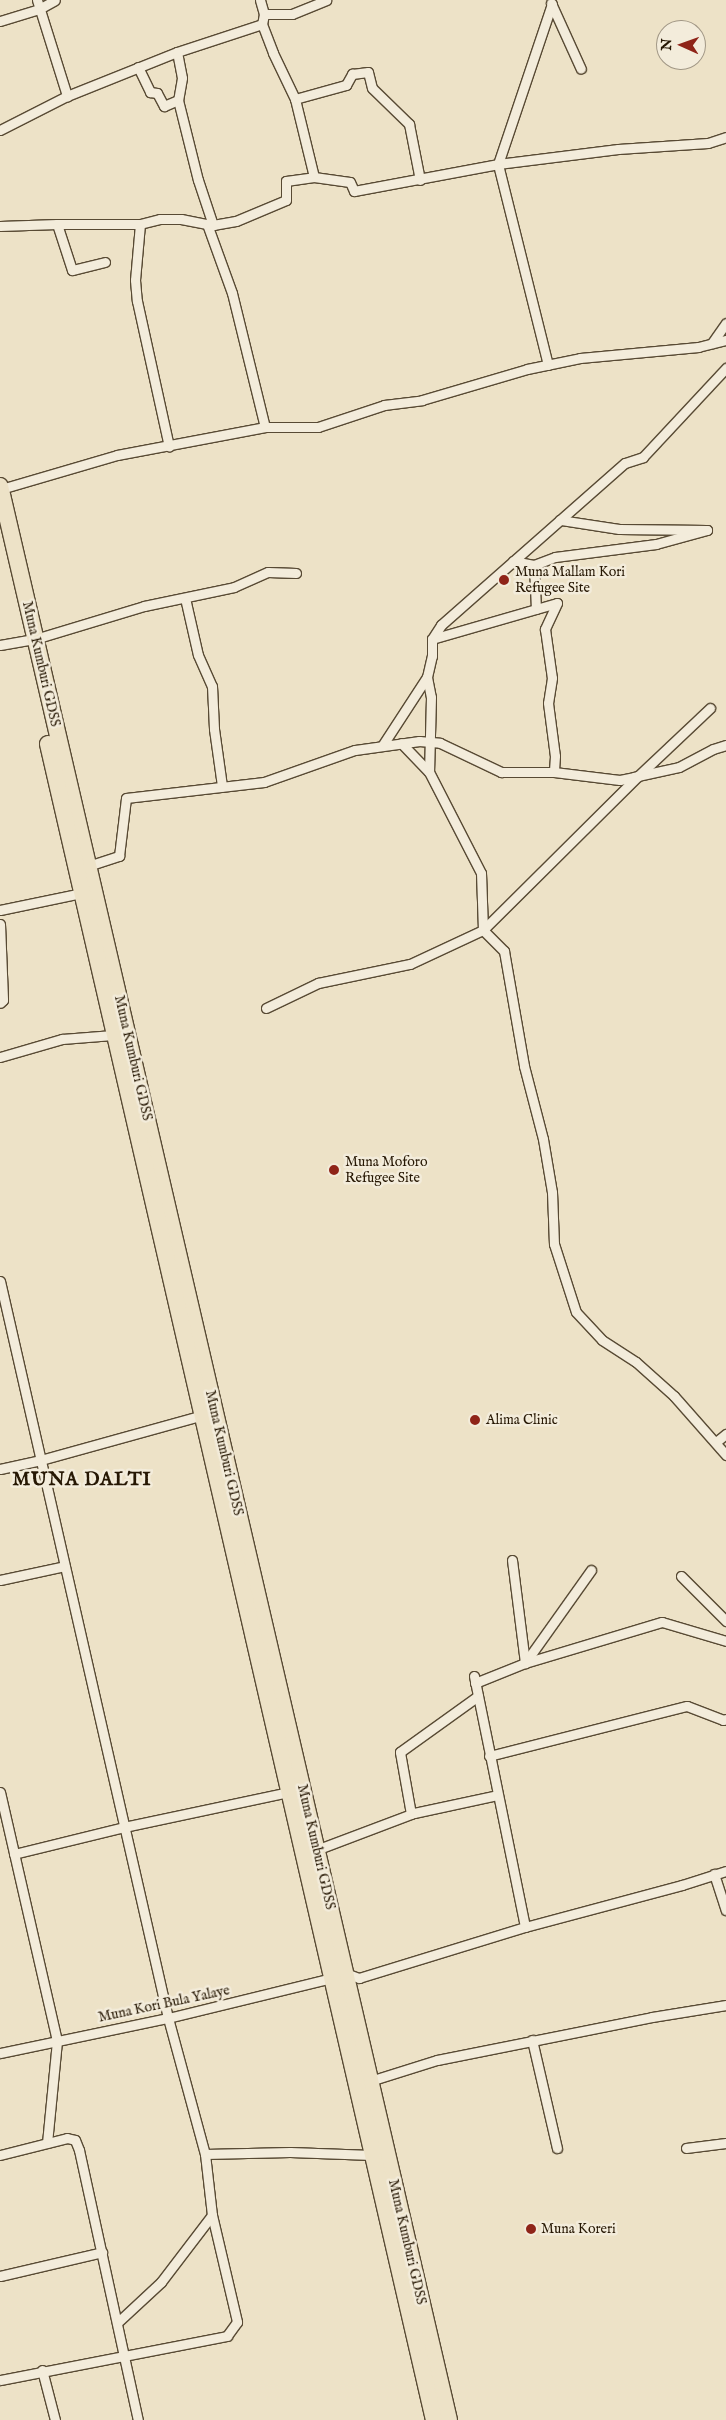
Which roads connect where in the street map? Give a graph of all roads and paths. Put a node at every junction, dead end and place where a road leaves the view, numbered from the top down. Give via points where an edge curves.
1 (55, 0) edge
2 (260, 0) edge
3 (326, 0) edge
4 (551, 2) edge
5 (38, 4) edge
6 (264, 14) junction
7 (0, 21) edge
8 (262, 24) junction
9 (177, 52) junction
10 (138, 67) junction
11 (581, 69) dead end
12 (66, 96) junction
13 (295, 99) junction
14 (178, 100) junction
15 (0, 130) edge
16 (726, 137) edge
17 (498, 164) junction
18 (314, 177) junction
19 (420, 180) junction
20 (57, 224) junction
21 (140, 224) junction
22 (210, 224) junction
23 (0, 226) edge
24 (105, 262) dead end
25 (726, 323) edge
26 (726, 340) edge
27 (712, 343) junction
28 (548, 365) junction
29 (726, 368) edge
30 (265, 428) junction
31 (169, 447) junction
32 (0, 487) edge
33 (560, 520) junction
34 (0, 534) edge
35 (513, 561) junction
36 (534, 565) junction
37 (296, 573) dead end
38 (185, 598) junction
39 (536, 609) junction
40 (432, 639) junction
41 (30, 640) junction
42 (0, 645) edge
43 (427, 677) junction
44 (710, 708) dead end
45 (430, 742) junction
46 (401, 743) junction
47 (726, 745) edge
48 (382, 746) junction
49 (428, 772) junction
50 (554, 772) junction
51 (638, 776) junction
52 (222, 786) junction
53 (88, 866) junction
54 (82, 893) junction
55 (0, 910) edge
56 (0, 924) edge
57 (483, 930) junction
58 (1, 965) edge
59 (0, 1003) edge
60 (266, 1008) dead end
61 (114, 1035) junction
62 (0, 1057) edge
63 (0, 1281) edge
64 (203, 1415) junction
65 (726, 1434) edge
66 (716, 1442) junction
67 (726, 1455) edge
68 (41, 1460) junction
69 (0, 1469) edge
70 (512, 1560) dead end
71 (65, 1566) junction
72 (591, 1570) dead end
73 (681, 1576) dead end
74 (0, 1580) edge
75 (726, 1621) edge
76 (726, 1640) edge
77 (525, 1663) junction
78 (478, 1696) junction
79 (726, 1719) edge
80 (489, 1756) junction
81 (0, 1792) edge
82 (289, 1792) junction
83 (497, 1796) junction
84 (411, 1814) junction
85 (124, 1827) junction
86 (316, 1850) junction
87 (14, 1854) junction
88 (726, 1871) edge
89 (714, 1874) junction
90 (726, 1910) edge
91 (525, 1926) junction
92 (339, 1976) junction
93 (726, 2005) edge
94 (168, 2018) junction
95 (532, 2040) junction
96 (57, 2041) junction
97 (0, 2053) edge
98 (370, 2080) junction
99 (47, 2143) junction
100 (726, 2143) edge
101 (557, 2148) dead end
102 (686, 2148) dead end
103 (205, 2154) junction
104 (0, 2155) edge
105 (372, 2155) junction
106 (212, 2215) junction
107 (102, 2252) junction
108 (0, 2276) edge
109 (118, 2322) junction
110 (125, 2354) junction
111 (42, 2370) junction
112 (0, 2380) edge
113 (137, 2419) edge
114 (55, 2420) edge
115 (434, 2420) edge
116 (449, 2420) edge

1 - 5 street
2 - 6 street
3 - 6 street via 292,14
4 - 11 street
4 - 17 street
5 - 7 street
5 - 12 street
6 - 8 street
8 - 9 street
8 - 13 street
9 - 10 street
9 - 14 street via 182,78
10 - 12 street
10 - 14 street via 150,92 157,93 164,106
12 - 15 street
13 - 18 street
13 - 19 street via 346,85 352,74 368,72 372,88 409,124
14 - 22 street
16 - 17 street via 708,143
17 - 19 street
17 - 28 street
18 - 19 street via 350,182 354,191
18 - 22 street via 286,181 286,200 236,221
20 - 21 street
20 - 23 street
20 - 24 street via 72,270
21 - 22 street via 160,219 181,219
21 - 31 street via 135,280
22 - 30 street via 232,293
25 - 27 street
26 - 27 street
27 - 28 street via 580,358
28 - 30 street via 422,400 384,405 318,427
29 - 33 street via 643,457 625,463
30 - 31 street
31 - 32 street via 117,456
32 - 41 highway, Muna Kumburi GDSS
33 - 35 street
33 - 36 street via 619,529 707,530 656,544 555,557
34 - 41 highway, Muna Kumburi GDSS
35 - 36 street
35 - 40 street via 441,624
36 - 39 street
37 - 38 street via 268,572 234,587
38 - 41 street via 144,606
38 - 52 street via 198,655 212,686
39 - 40 street
39 - 50 street via 557,603 545,629 552,678 548,703
40 - 43 street
41 - 42 street
41 - 53 highway, Muna Kumburi GDSS
41 - 54 highway, Muna Kumburi GDSS
43 - 45 street via 431,697
43 - 48 street
44 - 51 street
45 - 46 street
45 - 49 street
45 - 50 street via 440,743 501,772
46 - 48 street
46 - 49 street
47 - 51 street via 679,767
48 - 52 street via 355,750 264,782
49 - 57 street via 481,873
50 - 51 street via 620,780
51 - 57 street
52 - 53 street via 126,798 119,856
53 - 86 highway, Muna Kumburi GDSS
54 - 55 street
54 - 61 highway, Muna Kumburi GDSS
56 - 58 street
57 - 60 street via 410,964 318,983
57 - 66 street via 504,952 524,1066 543,1138 552,1192 554,1244 576,1312 602,1340 636,1362 674,1396
58 - 59 street via 3,1000
61 - 62 street via 62,1039
61 - 64 highway, Muna Kumburi GDSS
63 - 68 street
64 - 68 street
64 - 82 highway, Muna Kumburi GDSS
65 - 66 street
66 - 67 street
68 - 69 street
68 - 71 street
70 - 77 street
71 - 74 street
71 - 85 street
72 - 77 street
73 - 75 street
76 - 77 street via 662,1622
77 - 78 street via 474,1680
78 - 80 street
78 - 84 street via 400,1752
79 - 80 street via 687,1706
80 - 83 street
81 - 87 street
82 - 85 street
82 - 92 highway, Muna Kumburi GDSS
83 - 84 street
83 - 91 street
84 - 86 street
85 - 87 street
85 - 94 street
86 - 92 highway, Muna Kumburi GDSS
87 - 96 street
88 - 89 street, Muna Kori Bula Yalaye
89 - 90 street
89 - 91 street, Muna Kori Bula Yalaye
91 - 92 street, Muna Kori Bula Yalaye via 359,1978
92 - 94 street, Muna Kori Bula Yalaye
92 - 98 highway, Muna Kumburi GDSS
92 - 105 highway, Muna Kumburi GDSS
93 - 95 street
94 - 96 street, Muna Kori Bula Yalaye
94 - 103 street
95 - 98 street via 437,2060
95 - 101 street
96 - 97 street, Muna Kori Bula Yalaye
96 - 99 street
98 - 116 highway, Muna Kumburi GDSS
99 - 104 street
99 - 107 street via 67,2138 75,2140
100 - 102 street
103 - 105 street via 290,2152
103 - 106 street
105 - 115 highway, Muna Kumburi GDSS
106 - 109 street via 162,2282
106 - 110 street via 237,2322 227,2336
107 - 108 street
107 - 109 street
109 - 110 street
110 - 111 street via 88,2364
110 - 113 street
111 - 112 street
111 - 114 street

